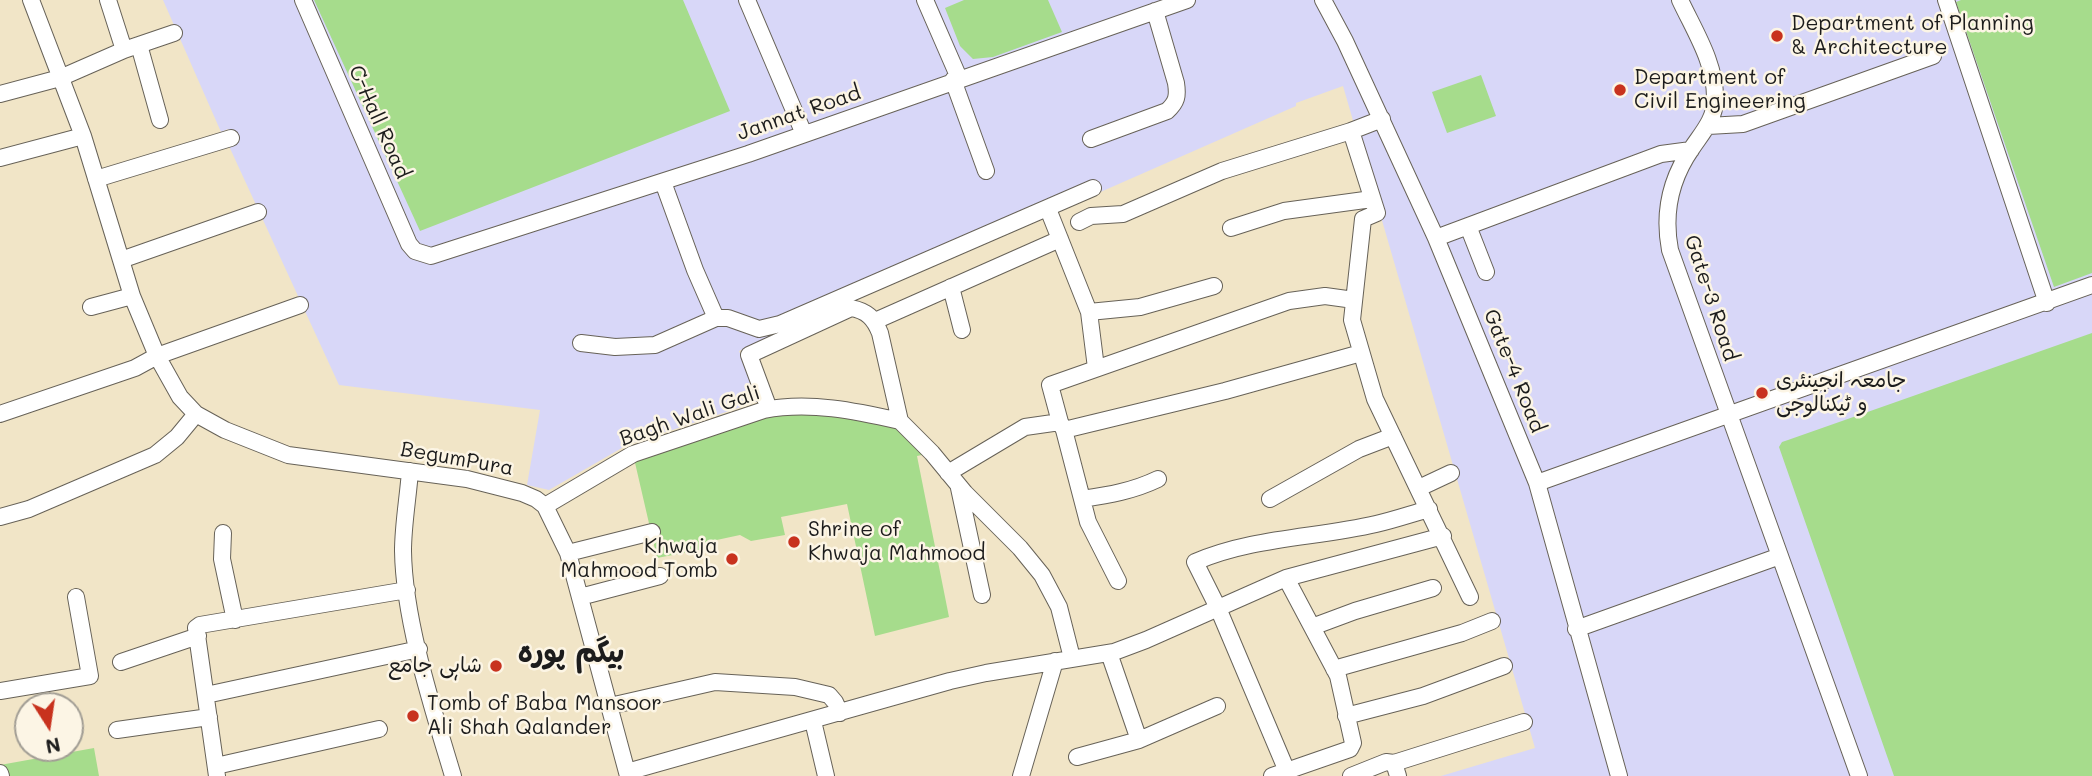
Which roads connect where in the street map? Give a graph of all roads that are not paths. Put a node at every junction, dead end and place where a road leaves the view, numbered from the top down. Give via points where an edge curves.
1 (31, 0) edge
2 (108, 0) edge
3 (303, 0) edge
4 (747, 0) edge
5 (925, 0) edge
6 (1186, 0) edge
7 (1946, 0) edge
8 (1322, 1) edge
9 (1683, 3) edge
10 (1155, 11) junction
11 (174, 33) dead end
12 (131, 47) junction
13 (1933, 56) dead end
14 (60, 78) junction
15 (956, 79) junction
16 (0, 94) edge
17 (1382, 119) junction
18 (160, 120) dead end
19 (1709, 126) junction
20 (1351, 131) junction
21 (804, 134) junction
22 (83, 136) junction
23 (232, 138) dead end
24 (1091, 138) dead end
25 (1690, 150) junction
26 (0, 158) edge
27 (986, 171) dead end
28 (96, 179) junction
29 (663, 182) junction
30 (1093, 188) dead end
31 (1372, 199) junction
32 (1048, 209) junction
33 (258, 212) dead end
34 (1079, 222) dead end
35 (1468, 226) junction
36 (1231, 228) dead end
37 (1436, 237) junction
38 (1060, 239) junction
39 (423, 255) joint
40 (121, 260) junction
41 (1486, 272) dead end
42 (2092, 285) edge
43 (1214, 286) dead end
44 (951, 287) junction
45 (132, 296) junction
46 (1354, 300) junction
47 (2047, 303) junction
48 (300, 305) dead end
49 (91, 307) dead end
50 (1089, 312) junction
51 (716, 318) junction
52 (875, 321) junction
53 (962, 330) dead end
54 (581, 343) dead end
55 (1361, 354) junction
56 (157, 356) junction
57 (1096, 368) junction
58 (769, 409) junction
59 (0, 414) edge
60 (196, 414) junction
61 (1728, 416) junction
62 (900, 421) junction
63 (1062, 426) junction
64 (1393, 436) junction
65 (410, 471) junction
66 (1451, 473) dead end
67 (953, 479) junction
68 (1158, 479) dead end
69 (1537, 483) junction
70 (1419, 488) junction
71 (1082, 499) junction
72 (1269, 499) dead end
73 (545, 506) junction
74 (1429, 509) junction
75 (0, 517) edge
76 (652, 532) dead end
77 (223, 533) dead end
78 (1443, 536) junction
79 (568, 553) junction
80 (1780, 555) junction
81 (660, 576) dead end
82 (1286, 578) junction
83 (1118, 581) dead end
84 (1433, 588) dead end
85 (407, 590) junction
86 (982, 595) dead end
87 (76, 597) dead end
88 (580, 597) junction
89 (1470, 597) dead end
90 (1218, 608) junction
91 (235, 620) junction
92 (1492, 621) dead end
93 (1312, 626) junction
94 (1576, 629) junction
95 (198, 636) junction
96 (419, 649) junction
97 (1109, 653) junction
98 (1072, 658) junction
99 (1055, 661) junction
100 (121, 662) dead end
101 (1504, 666) dead end
102 (1334, 669) junction
103 (0, 691) edge
104 (206, 695) junction
105 (610, 706) junction
106 (1217, 706) dead end
107 (839, 713) junction
108 (1346, 716) junction
109 (209, 717) junction
110 (813, 721) junction
111 (1524, 722) dead end
112 (379, 729) dead end
113 (117, 730) dead end
114 (1139, 740) junction
115 (1077, 757) dead end
116 (1396, 770) edge
117 (217, 771) edge
118 (627, 774) edge
119 (1283, 774) edge
120 (453, 776) edge
121 (826, 776) edge
122 (1021, 776) edge
123 (1351, 776) edge
124 (1619, 776) edge
125 (1859, 776) edge

1 - 14 street, BegumPura
2 - 12 street
3 - 39 street, C-Hall Road via 409,244
4 - 21 street
5 - 15 street
6 - 10 street, Jannat Road
7 - 47 street
8 - 17 street, Gate-4 Road
9 - 19 street via 1711,65 1715,102
10 - 15 street, Jannat Road
10 - 24 street via 1177,83 1174,104 1167,111
11 - 12 street
12 - 14 street
12 - 18 street
13 - 19 street via 1743,124
14 - 16 street
14 - 22 street, BegumPura
15 - 21 street, Jannat Road
15 - 27 street
17 - 20 street
17 - 37 street, Gate-4 Road
19 - 25 street, Gate-3 Road
20 - 31 street
20 - 34 street via 1222,171 1123,214 1091,216
21 - 29 street, Jannat Road
22 - 26 street
22 - 28 street, BegumPura
23 - 28 street
25 - 35 street via 1661,154
25 - 61 street, Gate-3 Road via 1674,180 1666,229
28 - 40 street, BegumPura
29 - 39 street, Jannat Road via 440,255
29 - 51 street
30 - 32 street
31 - 36 street via 1284,211
31 - 46 street via 1377,213 1363,219
32 - 38 street
32 - 51 street via 780,324 759,329
33 - 40 street
35 - 37 street
35 - 41 street
37 - 69 street, Gate-4 Road
38 - 44 street
38 - 50 street
40 - 45 street, BegumPura
42 - 47 street
43 - 50 street via 1140,307
44 - 52 street
44 - 53 street
45 - 49 street
45 - 56 street, BegumPura
46 - 55 street via 1352,320
46 - 57 street via 1325,296 1289,301
47 - 61 street
48 - 56 street
50 - 57 street
51 - 54 street via 655,345
52 - 58 street via 863,310 851,308 749,355
52 - 62 street
55 - 63 street via 1225,391
55 - 64 street
56 - 59 street via 135,368
56 - 60 street, BegumPura via 180,397
57 - 63 street via 1050,385
58 - 62 street, Bagh Wali Gali via 844,409
58 - 73 street, Bagh Wali Gali via 633,454
60 - 65 street, BegumPura via 288,455
60 - 75 street via 155,455
61 - 69 street
61 - 80 street, Gate-3 Road
62 - 67 street
63 - 67 street via 1025,427
63 - 71 street
64 - 70 street
64 - 72 street via 1359,449
65 - 73 street, BegumPura via 496,485
65 - 85 street via 403,551
66 - 70 street
67 - 86 street
67 - 98 street via 1042,575 1059,607
68 - 71 street via 1122,493
69 - 94 street, Gate-4 Road
70 - 74 street
71 - 83 street via 1088,522
73 - 79 street
74 - 78 street
74 - 90 street via 1375,524 1218,552 1195,562
76 - 79 street
77 - 91 street via 222,559
78 - 82 street
78 - 89 street
79 - 88 street
80 - 94 street
80 - 125 street, Gate-3 Road
81 - 88 street
82 - 90 street
82 - 93 street
84 - 93 street
85 - 91 street
85 - 96 street
87 - 103 street via 90,676
88 - 105 street
90 - 97 street
90 - 119 street
91 - 95 street via 200,625
92 - 102 street
93 - 102 street
94 - 124 street, Gate-4 Road
95 - 100 street
95 - 104 street
96 - 104 street
96 - 120 street
97 - 98 street
97 - 114 street
98 - 99 street
99 - 107 street via 950,681
99 - 122 street
101 - 108 street via 1423,696
102 - 108 street
104 - 109 street
105 - 107 street via 715,682 794,687 829,695
105 - 118 street
106 - 114 street
107 - 110 street
108 - 119 street via 1353,747
109 - 113 street
109 - 117 street
110 - 118 street
110 - 121 street
111 - 116 street
112 - 117 street
114 - 115 street
116 - 123 street via 1385,762

